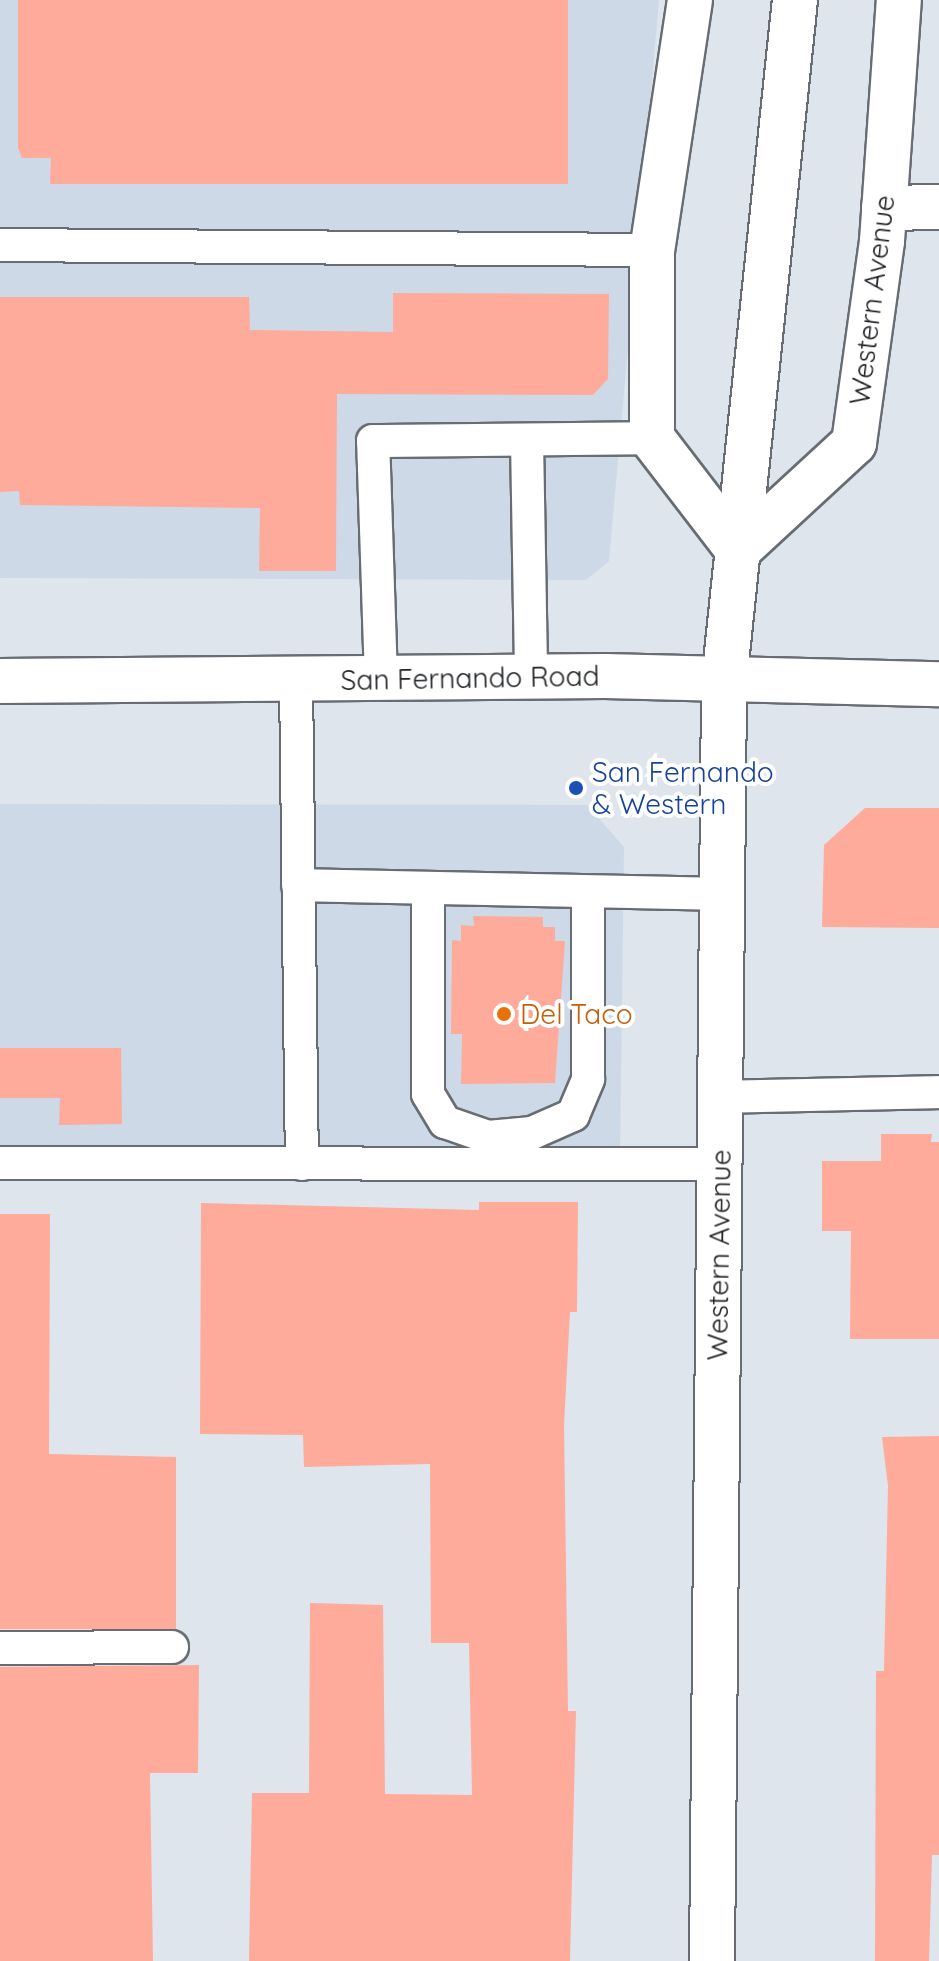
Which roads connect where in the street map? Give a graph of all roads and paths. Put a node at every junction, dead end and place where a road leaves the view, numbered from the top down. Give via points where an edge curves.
1 (690, 0) edge
2 (795, 0) edge
3 (899, 0) edge
4 (939, 207) edge
5 (884, 208) junction
6 (0, 245) edge
7 (652, 250) junction
8 (652, 438) junction
9 (527, 440) junction
10 (738, 550) junction
11 (296, 679) junction
12 (381, 679) junction
13 (531, 680) junction
14 (0, 681) edge
15 (724, 682) junction
16 (939, 684) edge
17 (298, 885) junction
18 (428, 888) junction
19 (588, 892) junction
20 (722, 894) junction
21 (939, 1092) edge
22 (721, 1097) junction
23 (0, 1163) edge
24 (302, 1164) junction
25 (720, 1164) junction
26 (172, 1647) dead end
27 (0, 1648) edge
28 (712, 1961) edge

1 - 7 main road
2 - 10 main road, Western Avenue
3 - 5 main road, Western Avenue
4 - 5 main road
5 - 10 main road, Western Avenue via 854,443
6 - 7 lane
7 - 8 main road
8 - 9 lane
8 - 10 main road
9 - 12 lane via 373,441
9 - 13 lane
10 - 15 main road, Western Avenue
11 - 12 main road, San Fernando Road
11 - 14 main road, San Fernando Road
11 - 17 lane
12 - 13 main road, San Fernando Road
13 - 15 main road, San Fernando Road
15 - 16 main road, San Fernando Road
15 - 20 main road, Western Avenue
17 - 18 lane
17 - 24 lane
18 - 19 lane
18 - 19 lane via 428,1094 445,1122 488,1137 532,1133 573,1115 588,1079
19 - 20 lane
20 - 22 main road, Western Avenue
21 - 22 lane
22 - 25 main road, Western Avenue
23 - 24 lane
24 - 25 lane
25 - 28 main road, Western Avenue
26 - 27 lane

